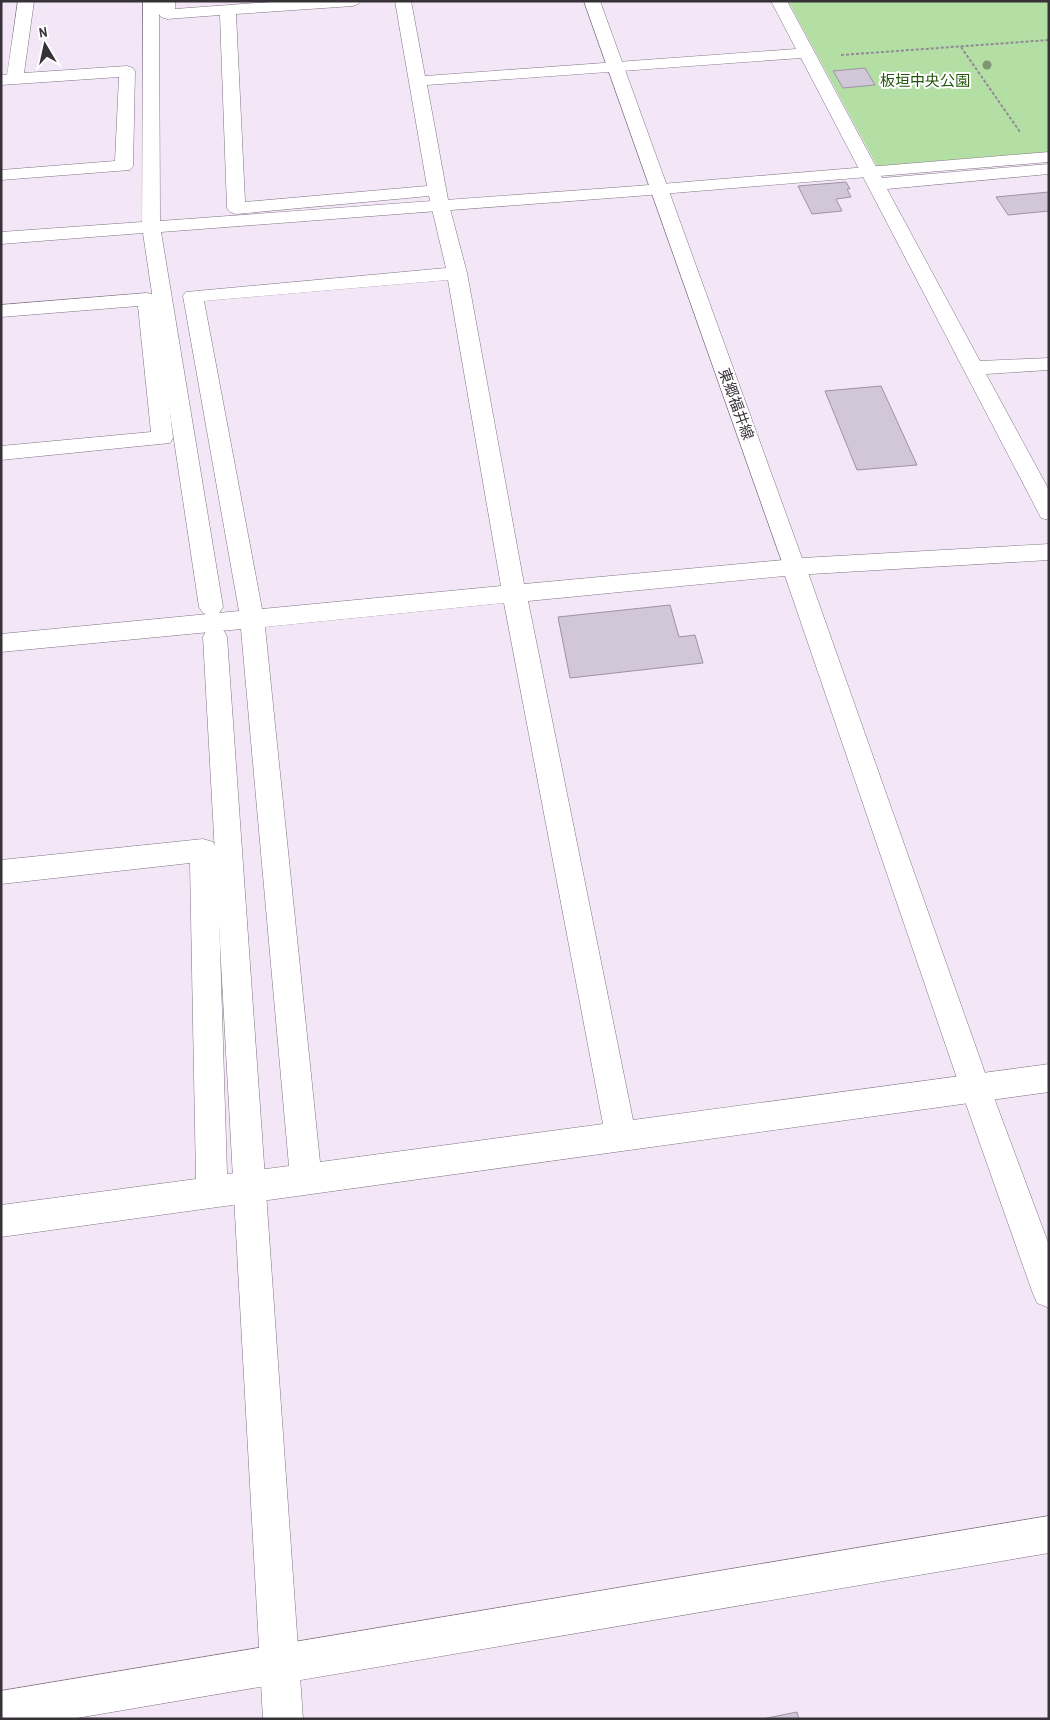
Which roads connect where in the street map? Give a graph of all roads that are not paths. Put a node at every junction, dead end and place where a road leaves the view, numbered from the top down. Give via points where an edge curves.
1 (26, 1) edge
2 (151, 1) edge
3 (167, 1) edge
4 (353, 1) edge
5 (403, 1) edge
6 (592, 1) edge
7 (779, 1) edge
8 (228, 10) junction
9 (806, 53) junction
10 (615, 67) junction
11 (8, 80) edge
12 (418, 81) junction
13 (1049, 157) edge
14 (1049, 169) edge
15 (1, 175) edge
16 (874, 178) junction
17 (660, 189) junction
18 (439, 198) junction
19 (151, 226) junction
20 (1, 238) edge
21 (457, 273) junction
22 (1, 311) edge
23 (1049, 364) edge
24 (973, 368) junction
25 (1, 453) edge
26 (1049, 512) edge
27 (1049, 552) edge
28 (794, 567) junction
29 (514, 594) junction
30 (212, 607) dead end
31 (252, 619) junction
32 (215, 637) dead end
33 (1, 643) edge
34 (1, 872) edge
35 (1049, 1078) edge
36 (975, 1087) junction
37 (621, 1137) junction
38 (306, 1180) junction
39 (250, 1188) junction
40 (212, 1193) junction
41 (1, 1222) edge
42 (1049, 1291) edge
43 (1049, 1534) edge
44 (279, 1664) junction
45 (1, 1711) edge
46 (283, 1719) edge

1 - 11 street
2 - 19 street
3 - 8 street via 167,14
4 - 8 street
5 - 12 street
6 - 10 street, 東郷福井線
7 - 9 street
8 - 18 street via 236,208
9 - 10 street
9 - 16 street
10 - 12 street
10 - 17 street, 東郷福井線
11 - 15 street via 127,71 124,166
12 - 18 street
13 - 16 street
14 - 16 street
16 - 17 street
16 - 24 street
17 - 18 street
17 - 28 street, 東郷福井線
18 - 19 street
18 - 21 street
19 - 20 street
19 - 30 street
21 - 29 street
21 - 31 street via 193,296
22 - 25 street via 147,299 162,438
23 - 24 street
24 - 26 street
27 - 28 street
28 - 29 street
28 - 36 street, 東郷福井線
29 - 31 street
29 - 37 street
31 - 33 street
31 - 38 street
32 - 39 street
34 - 40 street via 203,850
35 - 36 street
36 - 37 street
36 - 42 street, 東郷福井線
37 - 38 street
38 - 39 street
39 - 40 street
39 - 44 street
40 - 41 street
43 - 44 street
44 - 45 street
44 - 46 street

